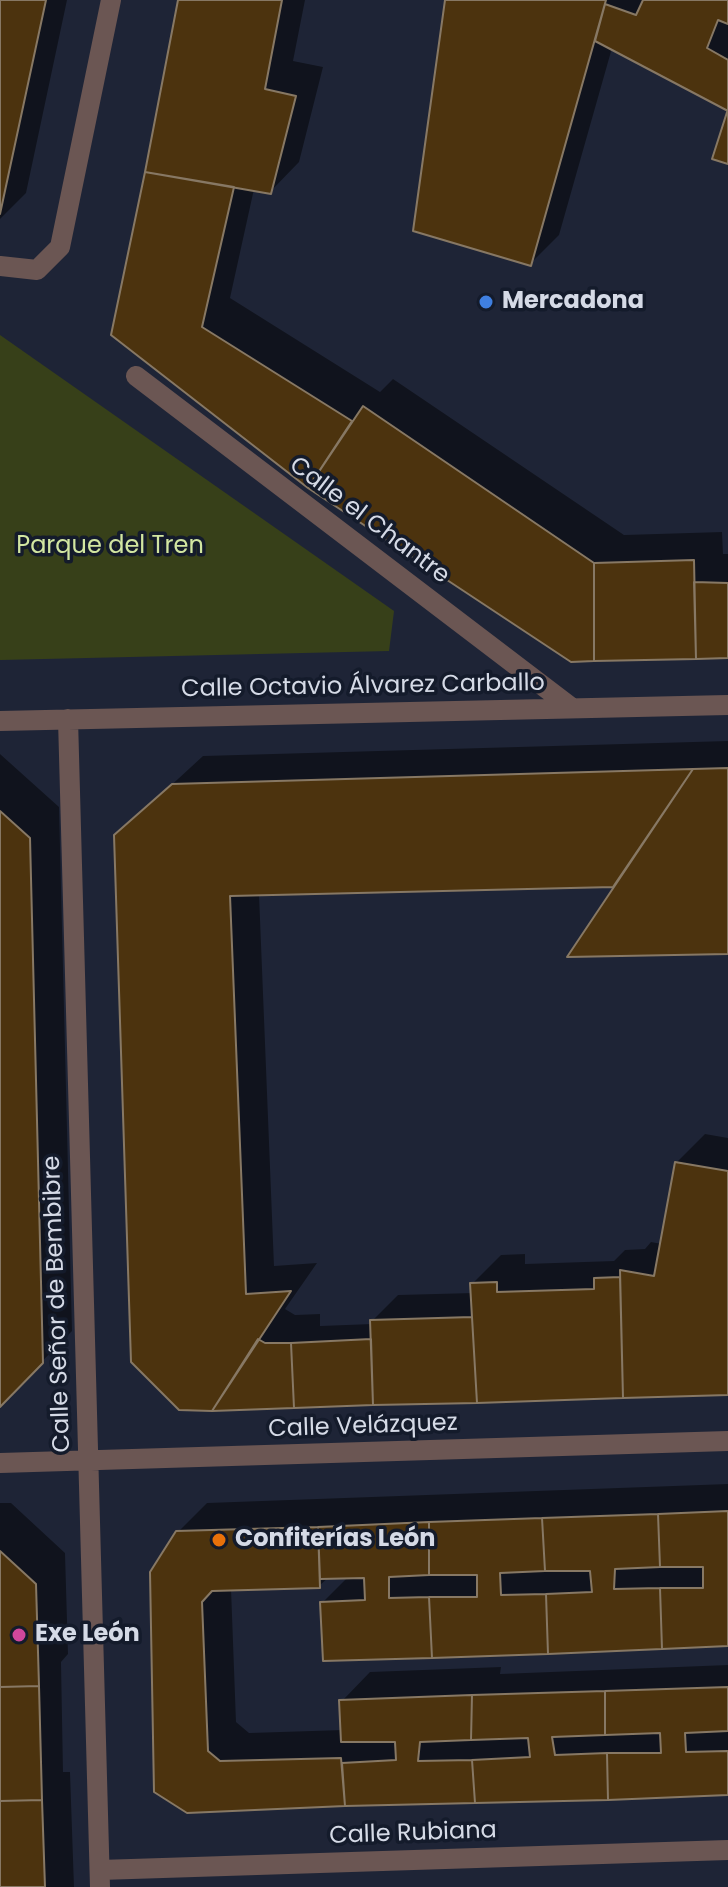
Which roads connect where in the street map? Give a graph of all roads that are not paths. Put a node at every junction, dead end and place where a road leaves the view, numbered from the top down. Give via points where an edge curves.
1 (111, 0) edge
2 (0, 266) edge
3 (136, 376) dead end
4 (728, 705) edge
5 (572, 708) junction
6 (68, 719) junction
7 (0, 721) edge
8 (728, 1441) edge
9 (88, 1462) junction
10 (0, 1463) edge
11 (728, 1850) edge
12 (100, 1879) edge

1 - 2 street via 60,247 37,270
3 - 5 street, Calle el Chantre
4 - 5 street, Calle Octavio Álvarez Carballo
5 - 6 street, Calle Octavio Álvarez Carballo
6 - 7 street, Calle Octavio Álvarez Carballo
6 - 9 street, Calle Señor de Bembibre
8 - 9 street, Calle Velázquez
9 - 10 street, Calle Velázquez
9 - 12 street, Calle Señor de Bembibre
11 - 12 street, Calle Rubiana

